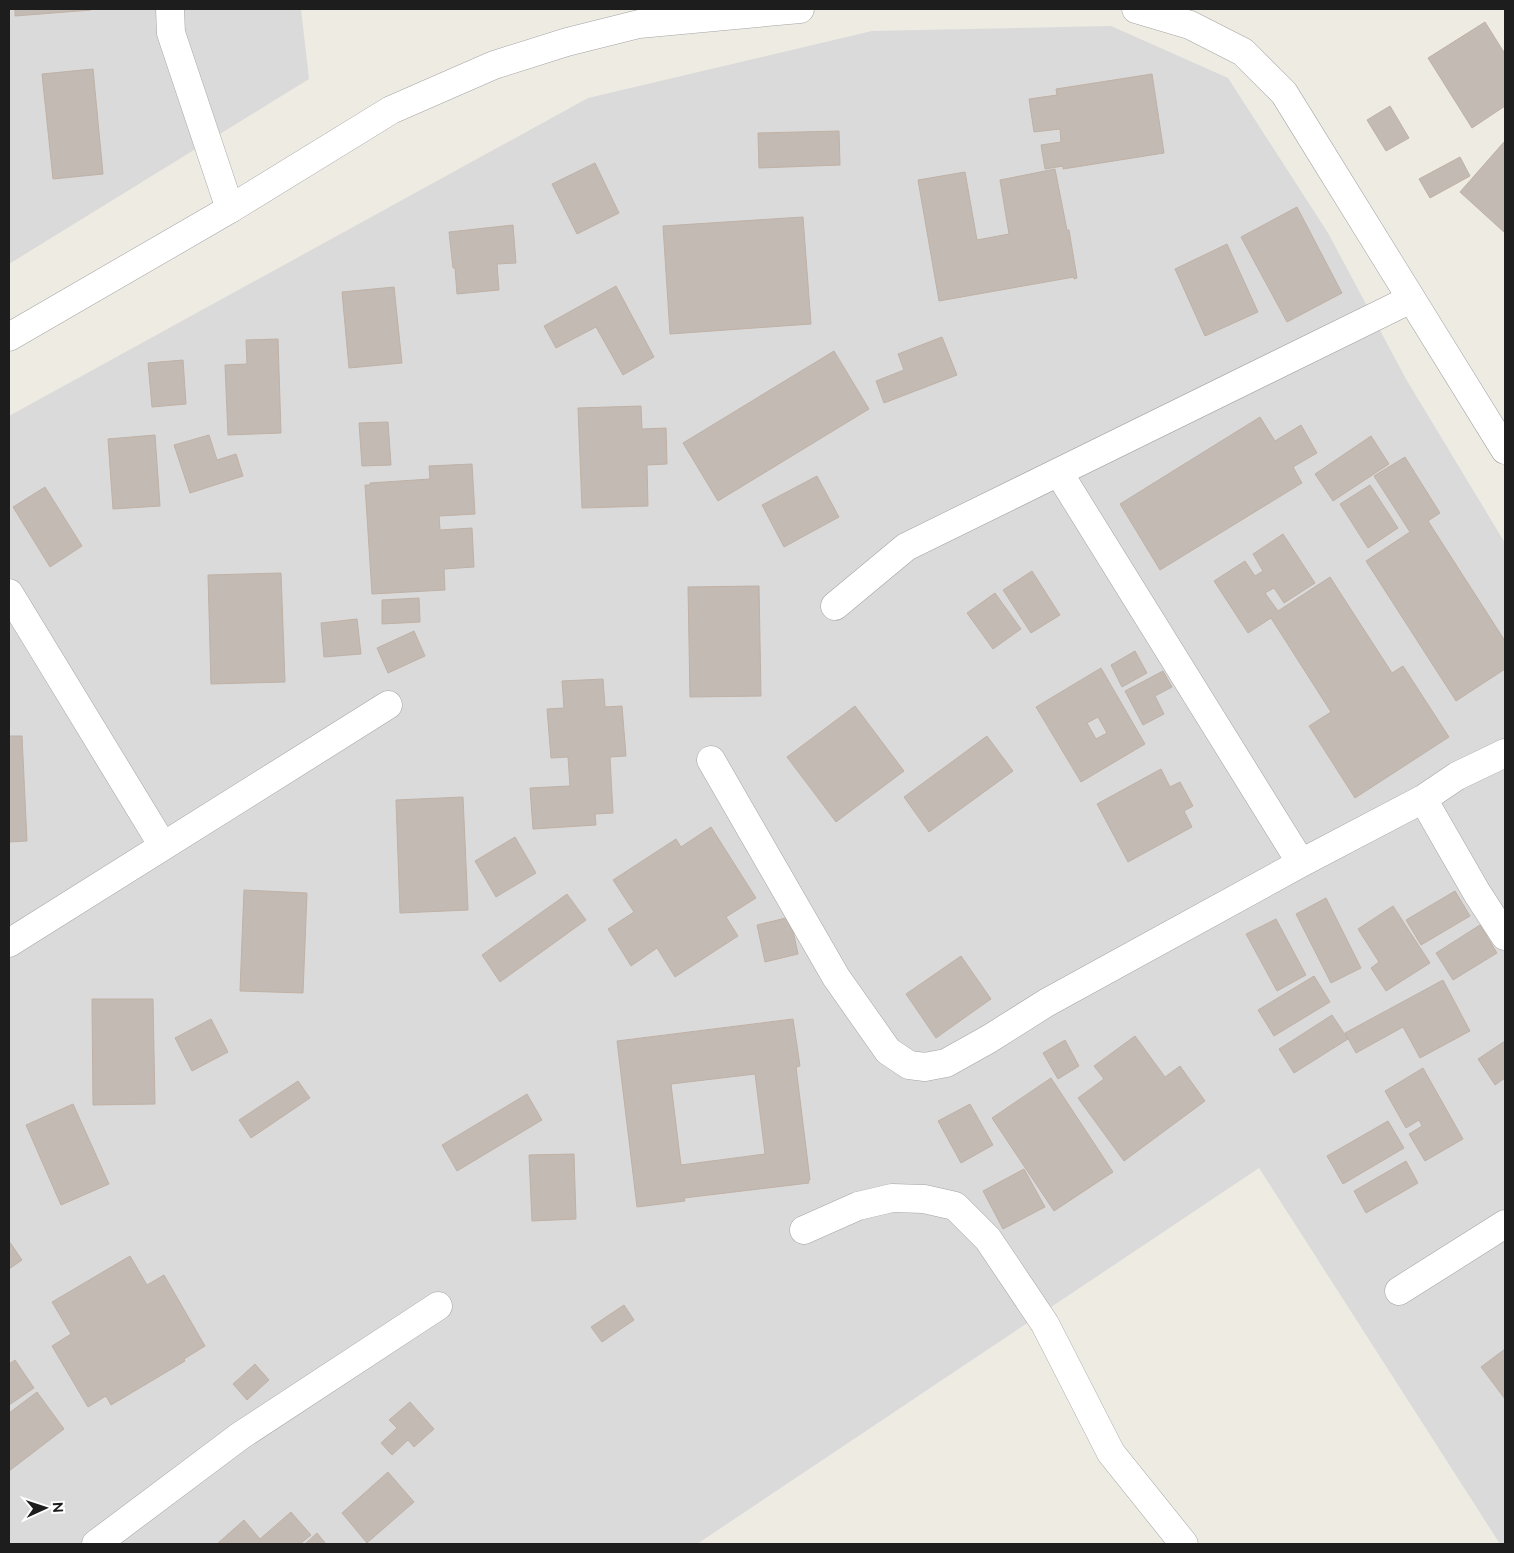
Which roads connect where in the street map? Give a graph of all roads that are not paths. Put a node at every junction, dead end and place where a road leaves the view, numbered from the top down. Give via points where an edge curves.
1 (170, 9) edge
2 (800, 9) edge
3 (1136, 9) edge
4 (230, 209) junction
5 (1411, 299) junction
6 (9, 337) edge
7 (1505, 450) edge
8 (1059, 473) junction
9 (9, 593) edge
10 (835, 606) dead end
11 (388, 704) dead end
12 (1505, 753) edge
13 (711, 760) dead end
14 (1423, 799) junction
15 (164, 846) junction
16 (1301, 863) junction
17 (1505, 936) edge
18 (9, 944) edge
19 (1505, 1224) edge
20 (804, 1230) dead end
21 (1400, 1291) dead end
22 (438, 1306) dead end
23 (96, 1544) edge
24 (1184, 1544) edge

1 - 4 street via 171,33
2 - 4 street via 639,24 566,42 494,65 391,110
3 - 5 street via 1190,25 1243,52 1284,93
4 - 6 street
5 - 7 street
5 - 8 street
8 - 10 street via 906,547
8 - 16 street
9 - 15 street
11 - 15 street
12 - 14 street via 1457,776
13 - 16 street via 836,977 888,1052 909,1064 925,1067 946,1063 1046,1003
14 - 16 street
14 - 17 street
15 - 18 street
19 - 21 street
20 - 24 street via 858,1206 892,1198 924,1199 955,1206 988,1239 1045,1324 1111,1453
22 - 23 street via 240,1436

